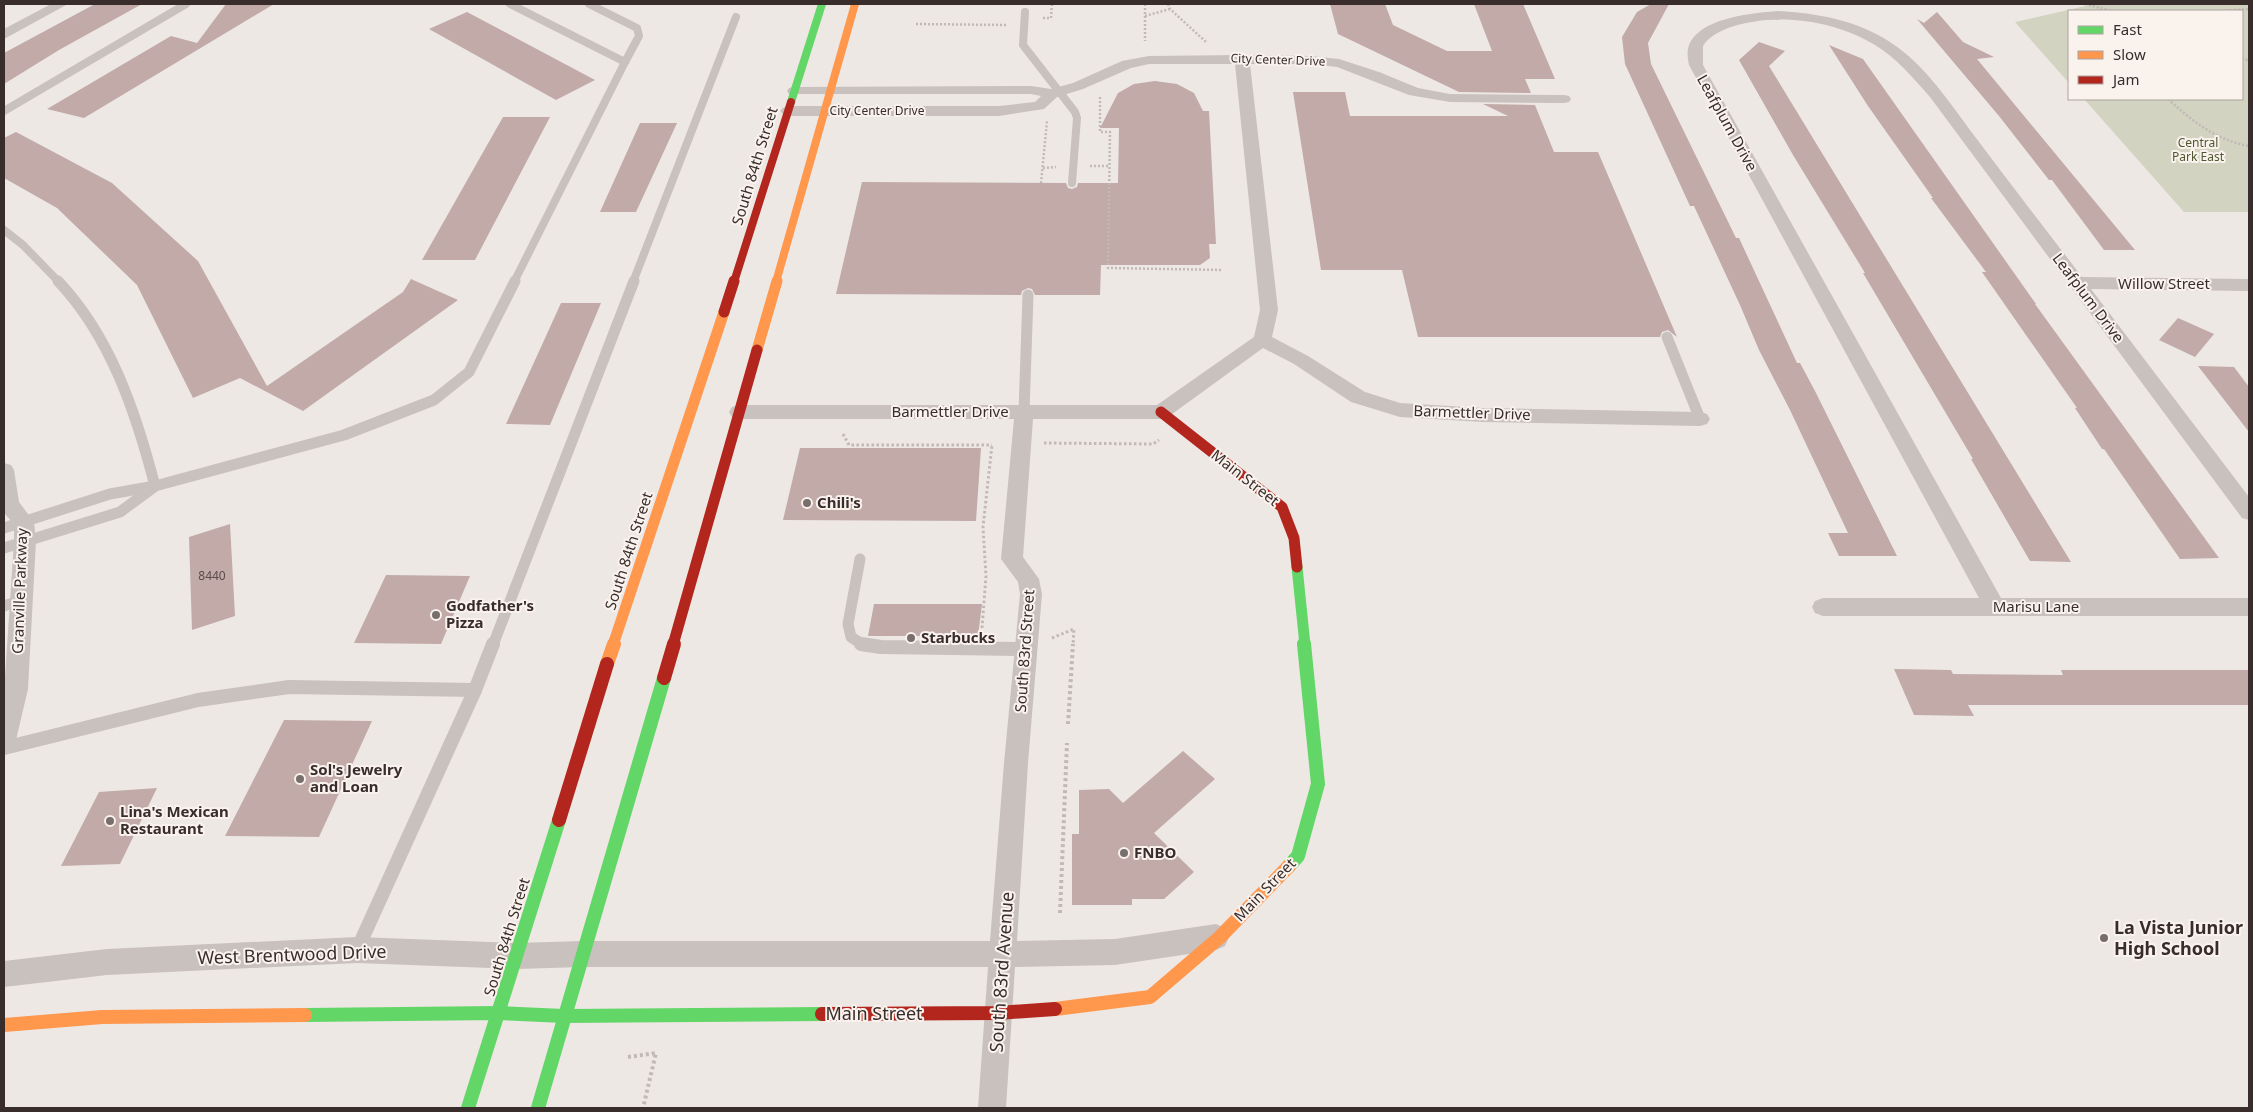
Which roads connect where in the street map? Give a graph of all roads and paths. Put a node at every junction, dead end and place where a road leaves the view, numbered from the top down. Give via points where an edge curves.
1 (61, 4) edge
2 (186, 4) edge
3 (510, 4) edge
4 (589, 4) edge
5 (822, 4) edge
6 (855, 4) edge
7 (1052, 4) edge
8 (1145, 4) edge
9 (1168, 4) edge
10 (2085, 4) edge
11 (1170, 9) junction
12 (2249, 9) edge
13 (2108, 10) edge
14 (2236, 10) edge
15 (1025, 12) dead end
16 (1145, 16) junction
17 (736, 17) dead end
18 (1036, 18) dead end
19 (916, 24) dead end
20 (1011, 25) dead end
21 (4, 35) edge
22 (1145, 42) dead end
23 (1209, 45) dead end
24 (1242, 59) junction
25 (626, 62) junction
26 (794, 91) junction
27 (830, 91) junction
28 (1056, 93) junction
29 (1100, 94) dead end
30 (1564, 99) dead end
31 (2169, 100) edge
32 (4, 111) edge
33 (788, 111) junction
34 (824, 111) junction
35 (1049, 116) dead end
36 (2249, 146) edge
37 (1086, 166) dead end
38 (1110, 166) junction
39 (1061, 167) dead end
40 (1043, 168) junction
41 (1041, 182) dead end
42 (1072, 182) dead end
43 (4, 230) edge
44 (1223, 270) dead end
45 (2078, 283) junction
46 (2249, 285) edge
47 (1028, 295) dead end
48 (1667, 337) dead end
49 (1262, 340) junction
50 (739, 412) junction
51 (1024, 412) junction
52 (1161, 412) junction
53 (1700, 419) joint
54 (843, 433) dead end
55 (1161, 439) dead end
56 (1044, 443) dead end
57 (998, 444) dead end
58 (992, 445) junction
59 (4, 470) edge
60 (155, 486) junction
61 (5, 507) edge
62 (2249, 512) edge
63 (4, 528) edge
64 (17, 537) edge
65 (860, 559) dead end
66 (13, 603) edge
67 (1822, 607) dead end
68 (1995, 607) junction
69 (2249, 607) edge
70 (982, 630) dead end
71 (1036, 645) junction
72 (475, 690) junction
73 (1068, 724) dead end
74 (4, 740) edge
75 (1067, 743) dead end
76 (4, 748) edge
77 (1011, 836) joint
78 (1060, 913) dead end
79 (1220, 937) junction
80 (357, 950) junction
81 (582, 954) junction
82 (1003, 954) junction
83 (517, 956) junction
84 (4, 974) edge
85 (998, 1013) junction
86 (498, 1014) junction
87 (564, 1016) junction
88 (4, 1025) edge
89 (628, 1057) dead end
90 (468, 1108) edge
91 (538, 1108) edge
92 (643, 1108) edge
93 (992, 1108) edge

1 - 21 street
2 - 32 lane
3 - 25 lane
4 - 25 lane via 637,28 640,36
5 - 26 main road, South 84th Street
6 - 27 main road
7 - 18 path via 1051,18
8 - 16 path
9 - 11 path
10 - 13 path
11 - 16 path
11 - 23 path
12 - 14 path
15 - 28 lane via 1023,45
16 - 22 path
17 - 72 lane
19 - 20 path
24 - 28 street, City Center Drive via 1137,62
24 - 30 street, City Center Drive via 1339,63 1414,92 1450,98
24 - 49 street via 1270,310
25 - 60 lane via 469,372 434,400 344,435
26 - 27 street, City Center Drive
26 - 33 main road, South 84th Street
27 - 28 street, City Center Drive via 1031,90
27 - 34 main road
28 - 34 street, City Center Drive via 1039,106 999,111
28 - 42 lane via 1075,112 1078,125
29 - 38 path via 1100,132 1110,132
31 - 36 path via 2209,133
33 - 34 street, City Center Drive
33 - 83 main road, South 84th Street via 610,656
34 - 50 main road
35 - 40 path
37 - 38 path
38 - 44 path via 1108,268
39 - 40 path
40 - 41 path
43 - 60 lane via 60,281 92,322 128,396 143,437
45 - 46 street, Willow Street
45 - 62 street, Leafplum Drive
45 - 68 street, Leafplum Drive via 1935,94 1904,58 1877,40 1841,26 1809,19 1761,15 1732,21 1707,32 1695,49 1696,65
47 - 51 lane
48 - 53 lane
49 - 52 street
49 - 53 street, Barmettler Drive via 1301,360 1358,397 1400,410 1483,415
50 - 51 street, Barmettler Drive
50 - 81 main road
51 - 52 street, Barmettler Drive
51 - 71 street, South 83rd Street via 1012,559 1030,586
52 - 79 main road, Main Street via 1282,507 1294,538 1318,784 1298,856
54 - 58 path via 849,445
55 - 56 path via 1153,444
57 - 58 path
58 - 70 path via 983,527 986,576
59 - 61 street, Granville Parkway
60 - 64 lane via 110,494
60 - 64 lane via 120,512
61 - 64 street, Granville Parkway
63 - 64 lane
64 - 66 street, Granville Parkway
65 - 71 lane via 848,624 851,637 862,644 881,647
66 - 74 street, Granville Parkway via 16,689
67 - 68 street, Marisu Lane
68 - 69 street, Marisu Lane
71 - 73 path via 1074,629
71 - 77 street, South 83rd Street
72 - 76 lane via 289,687 198,700
72 - 80 lane
75 - 78 path
77 - 82 street, South 83rd Avenue
79 - 82 street via 1115,952
79 - 85 main road, Main Street via 1150,997 1061,1009
80 - 83 street, West Brentwood Drive
80 - 84 street, West Brentwood Drive via 107,962
81 - 82 street
81 - 83 street, West Brentwood Drive
81 - 87 main road
82 - 85 street, South 83rd Avenue
83 - 86 main road, South 84th Street
85 - 87 main road, Main Street
85 - 93 street, South 83rd Avenue
86 - 87 main road
86 - 88 main road via 102,1017
86 - 90 main road, South 84th Street
87 - 91 main road
89 - 92 path via 656,1053

